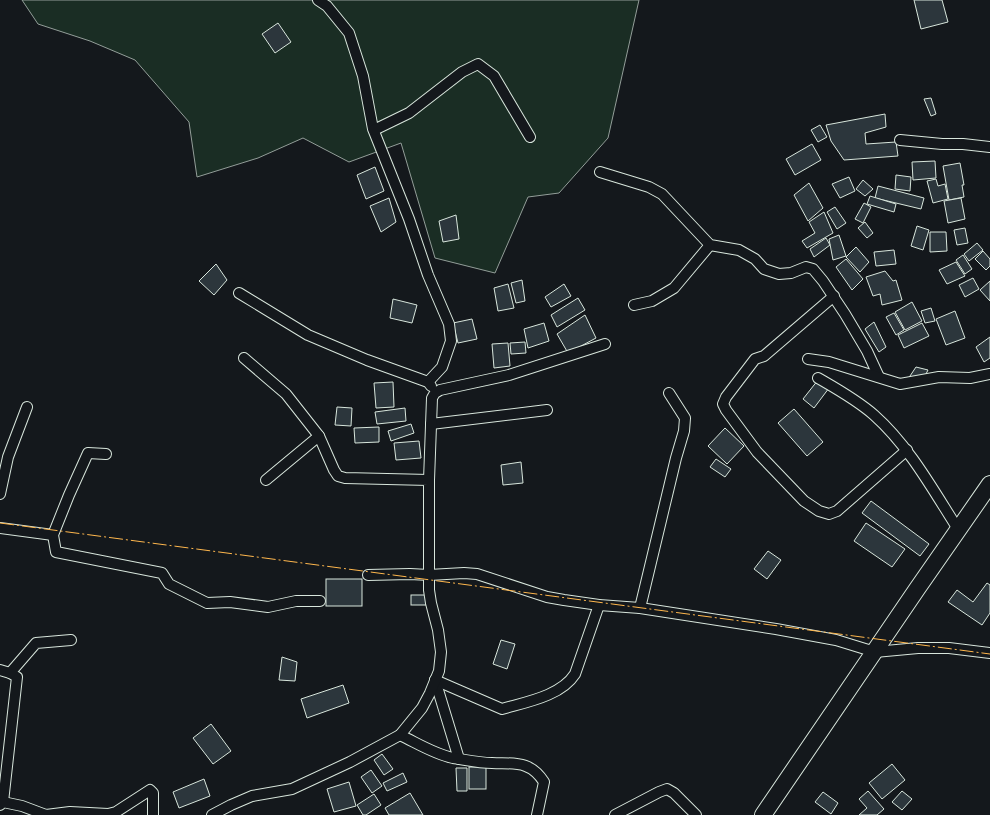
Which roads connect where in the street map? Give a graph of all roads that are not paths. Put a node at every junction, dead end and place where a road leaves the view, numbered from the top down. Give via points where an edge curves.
1 (318, 0) edge
2 (374, 130) junction
3 (530, 137) dead end
4 (900, 140) dead end
5 (990, 147) edge
6 (600, 172) dead end
7 (710, 245) junction
8 (239, 293) dead end
9 (834, 296) junction
10 (634, 305) dead end
11 (605, 344) dead end
12 (244, 358) dead end
13 (808, 359) dead end
14 (990, 374) edge
15 (879, 377) junction
16 (818, 378) dead end
17 (428, 382) junction
18 (435, 393) junction
19 (669, 393) dead end
20 (27, 407) dead end
21 (547, 410) dead end
22 (431, 424) junction
23 (319, 436) junction
24 (907, 450) junction
25 (106, 454) dead end
26 (266, 480) dead end
27 (428, 480) junction
28 (990, 484) edge
29 (0, 494) edge
30 (0, 528) edge
31 (958, 529) junction
32 (53, 535) junction
33 (368, 575) dead end
34 (430, 575) junction
35 (320, 601) dead end
36 (599, 605) junction
37 (640, 608) junction
38 (71, 640) dead end
39 (875, 652) junction
40 (990, 653) edge
41 (5, 671) edge
42 (435, 680) junction
43 (400, 735) junction
44 (459, 759) junction
45 (2, 804) edge
46 (98, 814) edge
47 (153, 815) edge
48 (212, 815) edge
49 (537, 815) edge
50 (615, 815) edge
51 (696, 815) edge
52 (763, 815) edge

1 - 2 street via 327,6 349,33 363,76
2 - 3 street via 409,113 462,72 478,64 494,76
2 - 17 street via 449,324 449,348 442,367
4 - 5 street
6 - 7 street via 649,187 662,194
7 - 9 street via 739,250 764,269 779,274 791,273 806,267 813,269
7 - 10 street via 674,288 652,301
8 - 17 street via 308,335
9 - 15 street via 867,350
9 - 24 street via 764,356 755,359 723,404 756,452 804,501 829,514 837,511
11 - 18 street via 509,375
12 - 23 street via 286,394
13 - 15 street
14 - 15 street via 970,378 939,377 900,384
16 - 24 street via 876,416
17 - 18 street
18 - 22 street via 432,398
19 - 37 street via 685,418 684,432
20 - 29 street via 8,457
21 - 22 street
22 - 27 street
23 - 26 street
23 - 27 street via 338,476
24 - 31 street
25 - 32 street via 88,454
27 - 34 street
28 - 31 main road
30 - 32 street
31 - 39 main road
32 - 35 street via 56,552 162,573 169,584 207,603 230,602 268,607 296,601
33 - 34 street
34 - 36 street via 477,574 547,597
34 - 42 street via 429,590 441,652 439,671
36 - 37 street
36 - 42 street via 575,674 571,680 549,695 502,709
37 - 39 street via 836,640
38 - 41 street via 36,643
39 - 40 street via 949,648
39 - 52 main road
41 - 45 street via 17,677
42 - 43 street via 422,708
42 - 44 street
43 - 44 street via 438,753
43 - 48 street via 292,789 252,796
44 - 49 street via 525,765 540,775 544,782
45 - 46 street via 22,806 46,815 70,812
46 - 47 street via 116,812 150,790
50 - 51 street via 667,790 674,793

